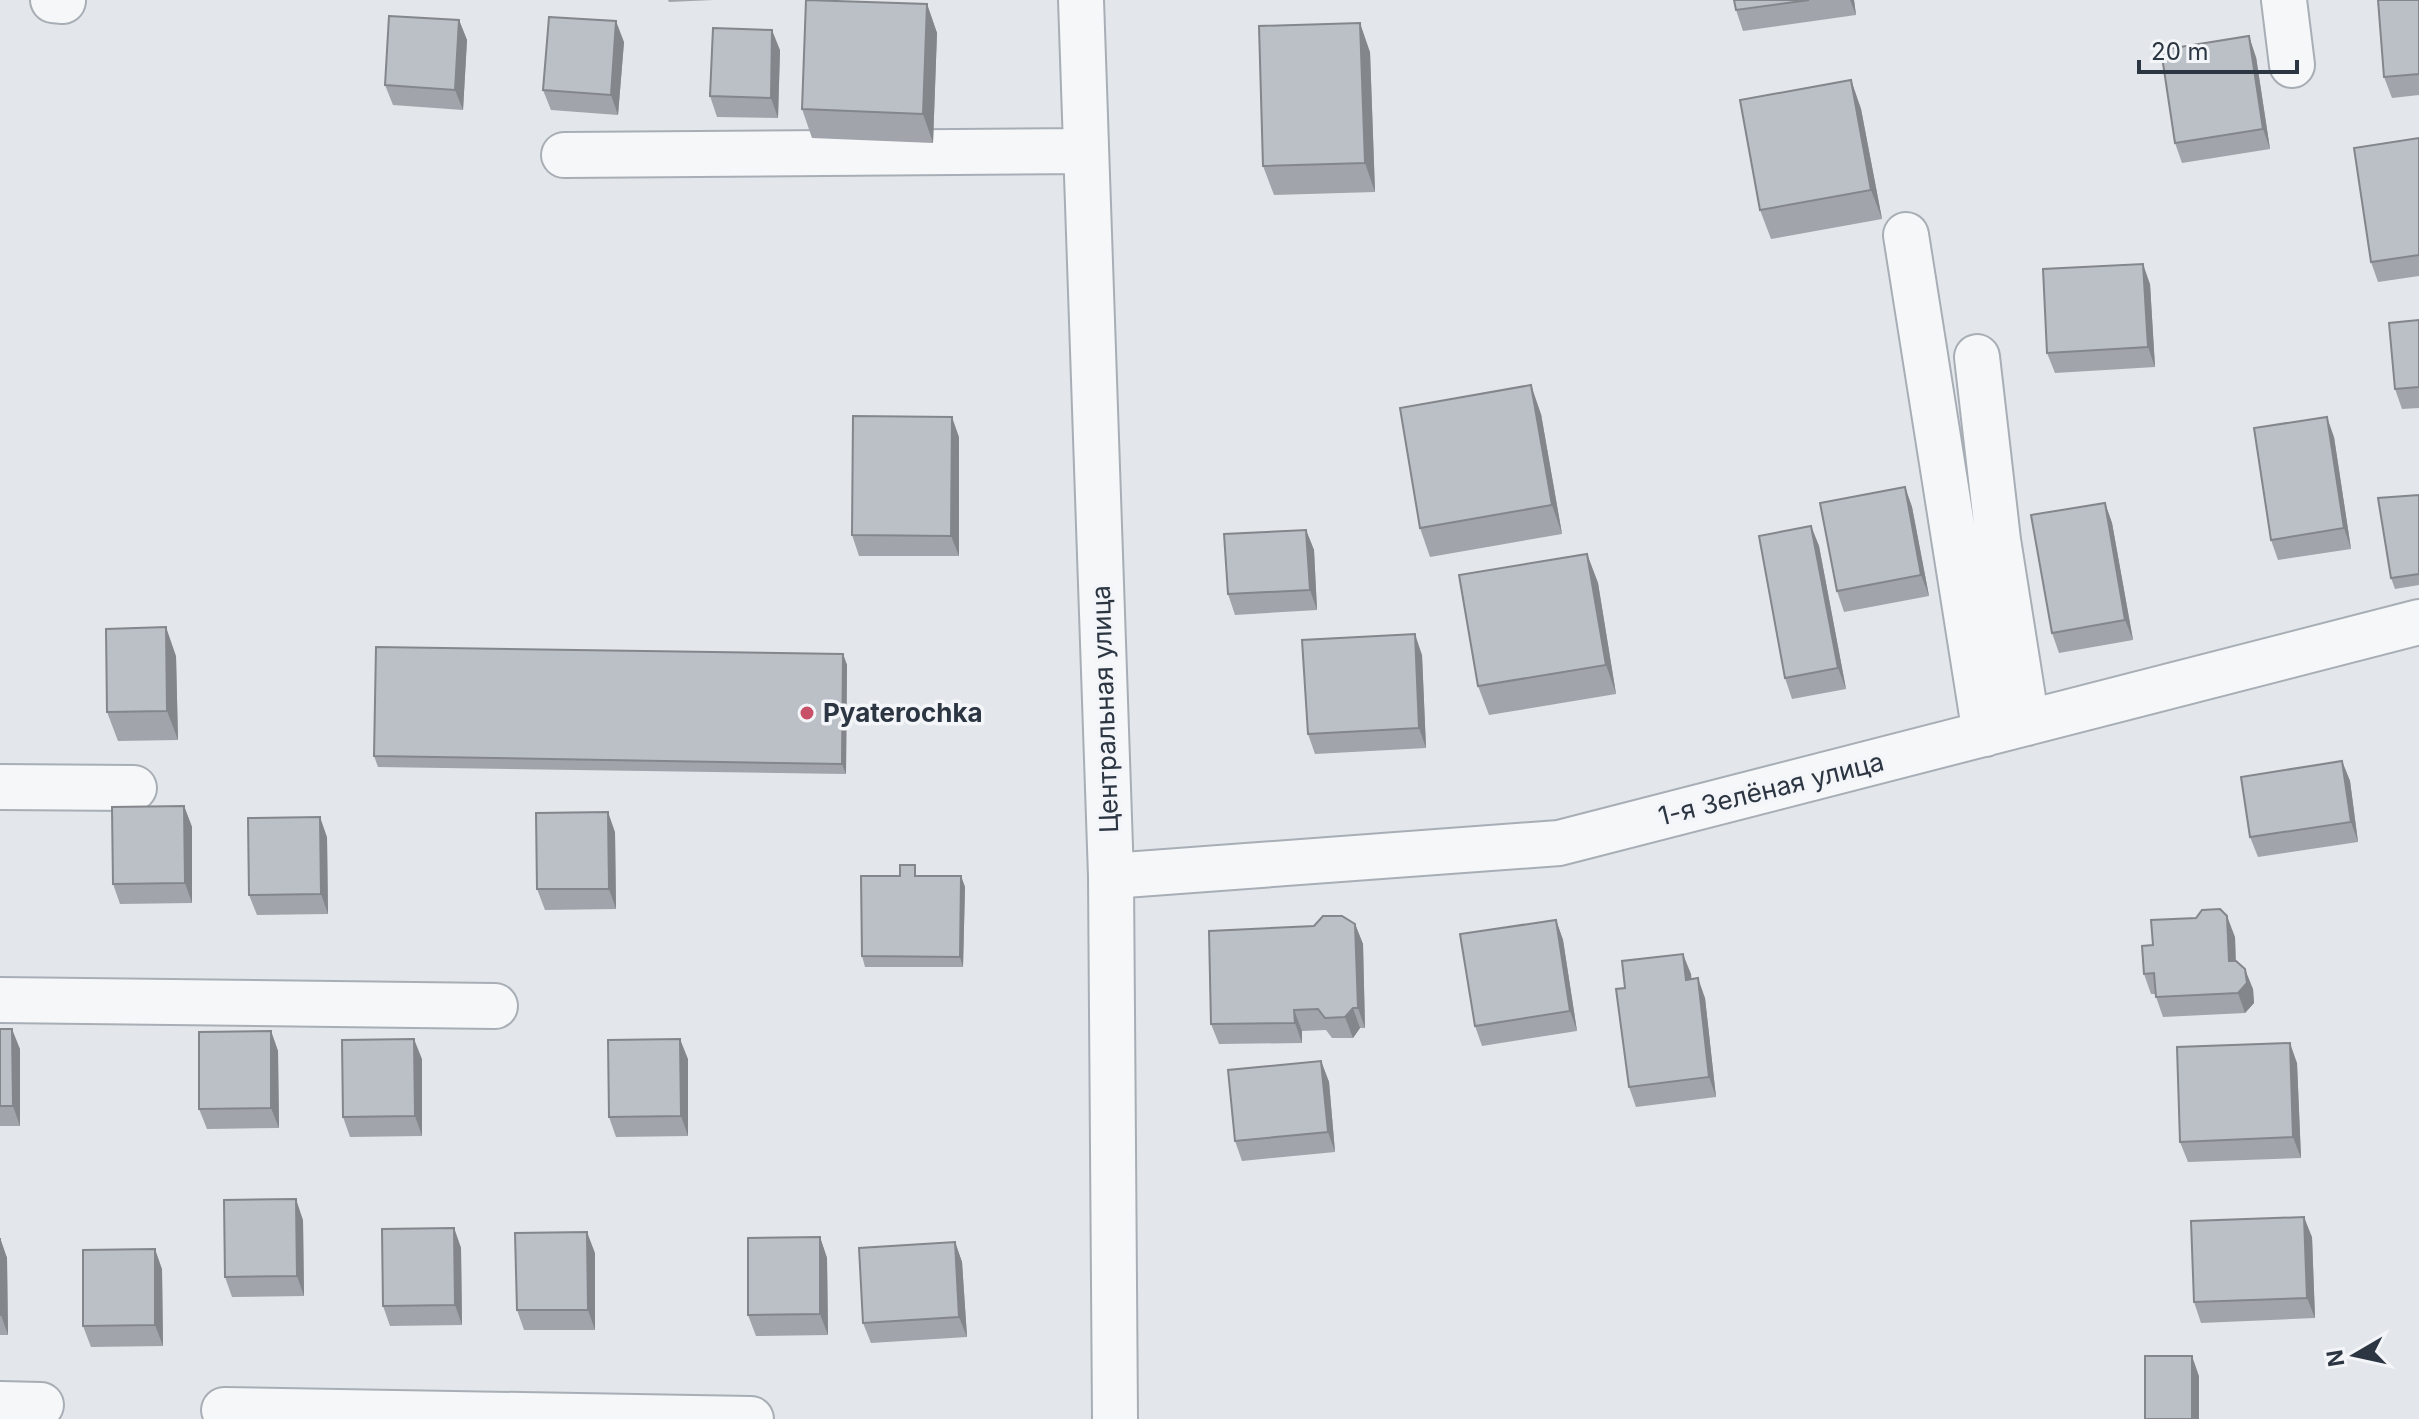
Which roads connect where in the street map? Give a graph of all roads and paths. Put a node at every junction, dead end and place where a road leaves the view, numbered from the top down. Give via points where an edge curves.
1 (53, 0) edge
2 (1081, 0) edge
3 (2284, 0) edge
4 (63, 1) edge
5 (2292, 65) dead end
6 (1085, 151) junction
7 (564, 155) dead end
8 (1906, 235) dead end
9 (1977, 357) dead end
10 (2419, 622) edge
11 (2027, 723) junction
12 (1985, 734) junction
13 (0, 787) edge
14 (134, 788) dead end
15 (1111, 876) junction
16 (0, 1000) edge
17 (495, 1006) dead end
18 (224, 1410) dead end
19 (751, 1419) edge
20 (1115, 1419) edge

1 - 4 street
2 - 6 street, Центральная улица
3 - 5 street
6 - 7 street
6 - 15 street, Центральная улица
8 - 12 street
9 - 11 street
10 - 11 street, 1-я Зелёная улица
11 - 12 street, 1-я Зелёная улица
12 - 15 street, 1-я Зелёная улица via 1559,843
13 - 14 street
15 - 20 street, Центральная улица
16 - 17 street
18 - 19 street

